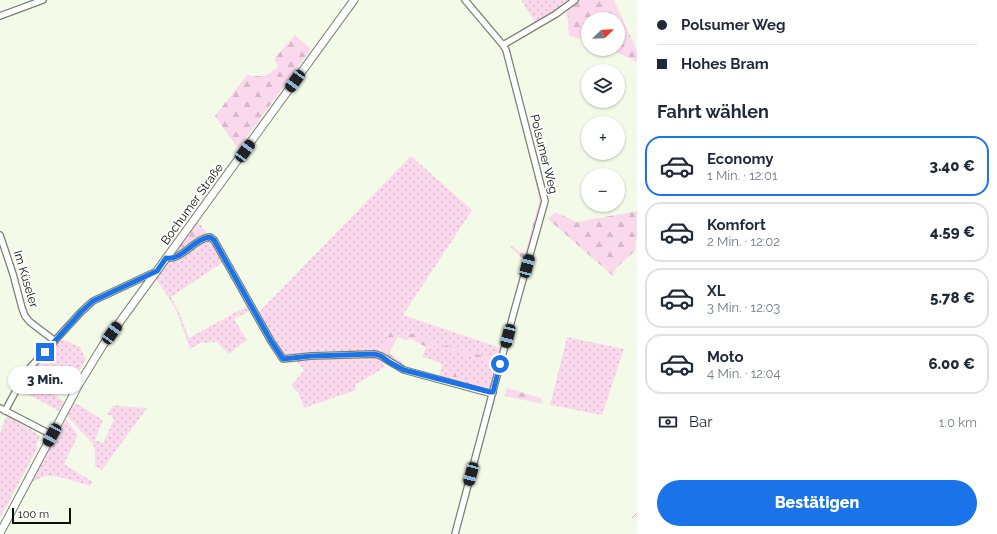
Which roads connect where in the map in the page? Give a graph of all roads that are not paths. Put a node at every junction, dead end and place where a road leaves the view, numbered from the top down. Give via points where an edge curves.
1 (43, 0) edge
2 (354, 0) edge
3 (465, 0) edge
4 (575, 0) edge
5 (0, 16) edge
6 (503, 45) junction
7 (0, 235) edge
8 (166, 258) junction
9 (157, 271) junction
10 (55, 342) junction
11 (493, 392) junction
12 (2, 410) edge
13 (52, 435) junction
14 (0, 533) edge
15 (455, 534) edge

1 - 5 street
2 - 8 main road, Bochumer Straße
3 - 6 street, Polsumer Weg
4 - 6 street
6 - 11 street, Polsumer Weg via 545,201
7 - 10 street, Im Küseler via 25,316
8 - 9 main road, Bochumer Straße
8 - 11 street via 180,255 204,237 214,240 283,359 375,354 404,370
9 - 10 street via 93,301
9 - 13 main road, Bochumer Straße via 103,345
10 - 12 street via 26,372
11 - 15 street, Polsumer Weg
12 - 13 street
13 - 14 main road, Bochumer Straße

